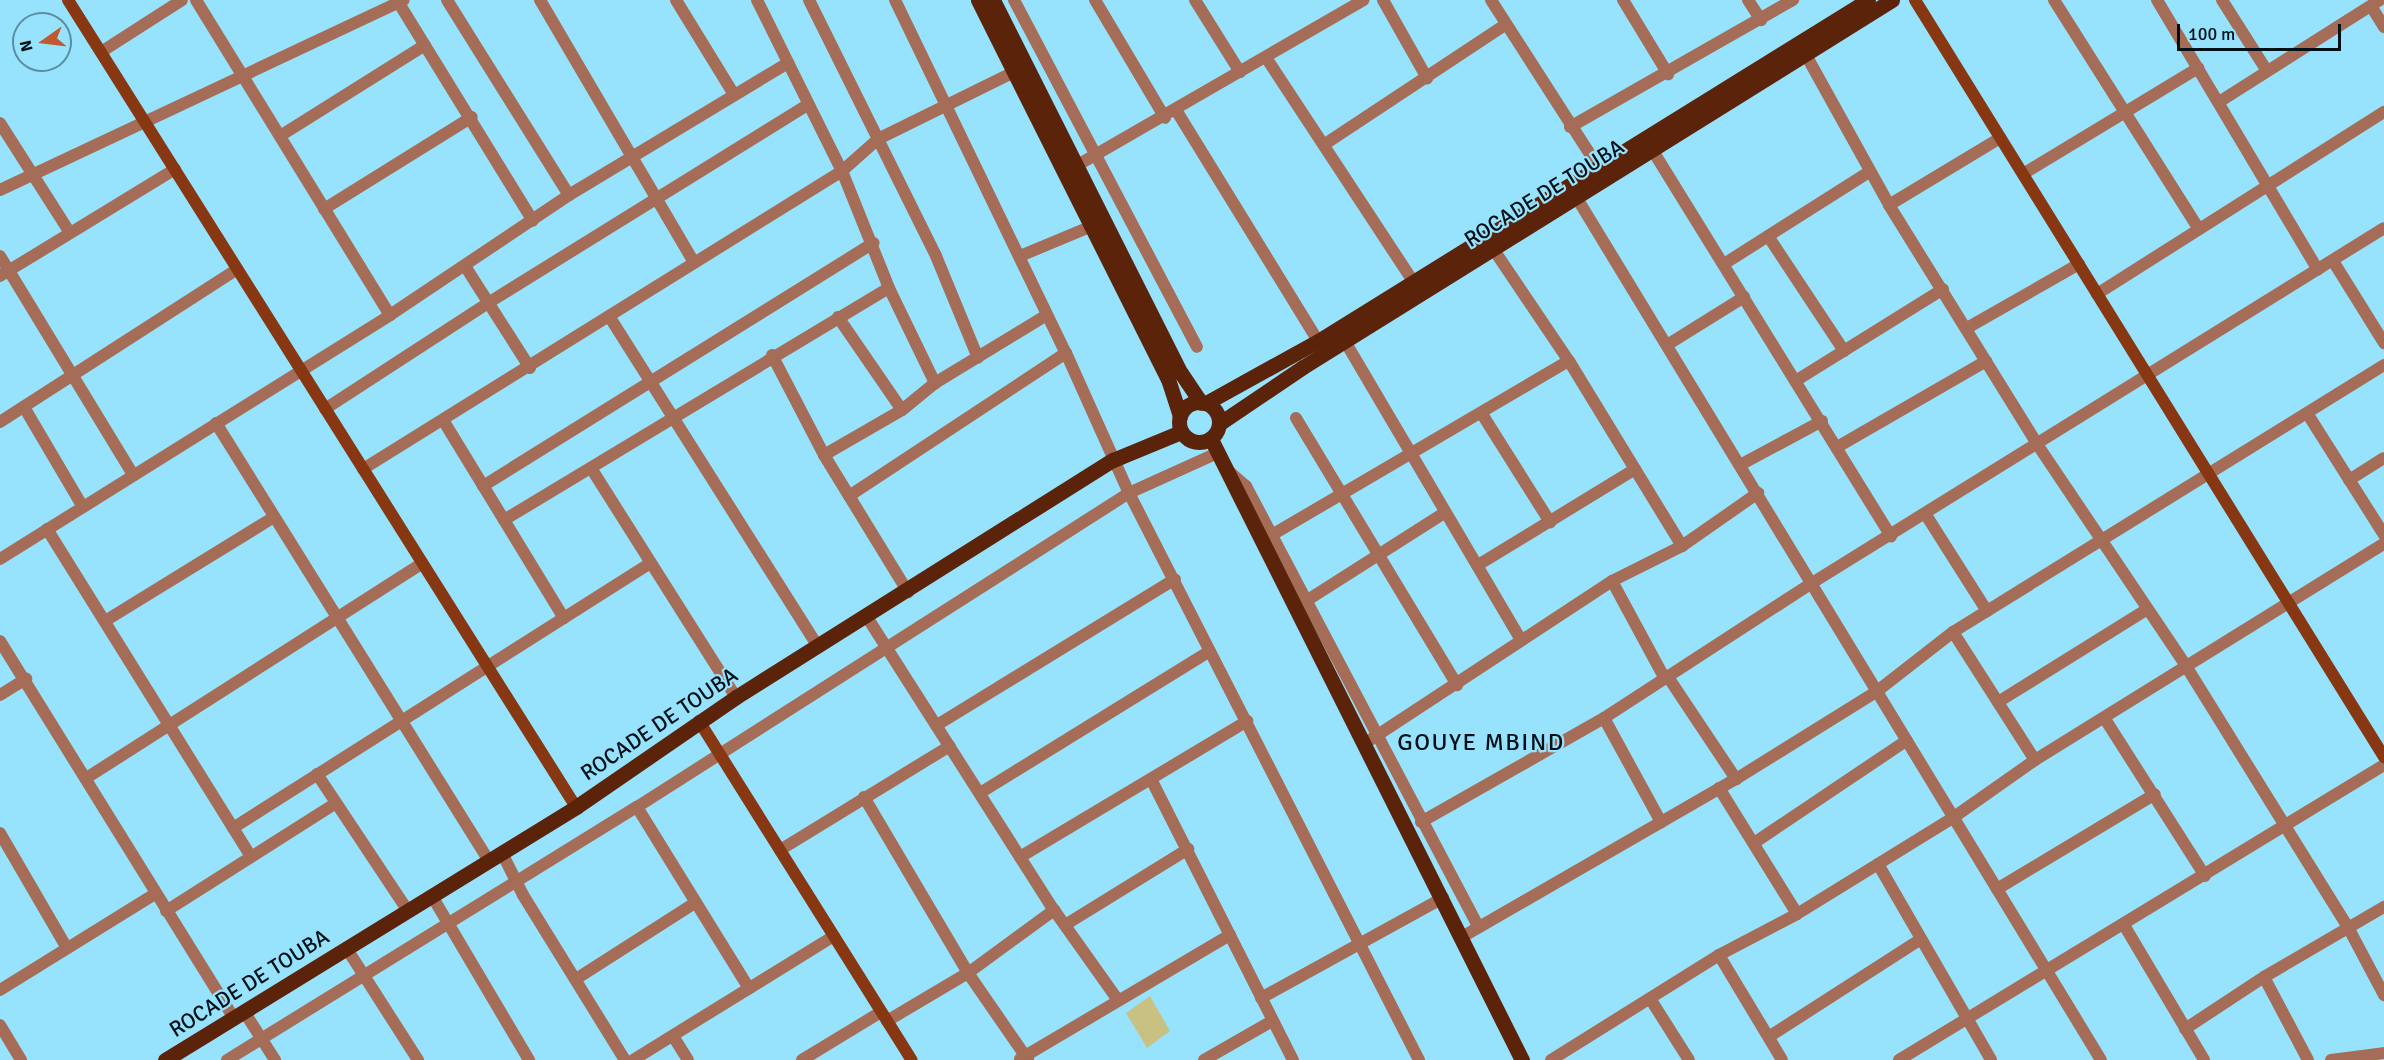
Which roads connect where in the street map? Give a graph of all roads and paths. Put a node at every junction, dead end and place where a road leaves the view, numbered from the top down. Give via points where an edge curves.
1 (68, 0) edge
2 (182, 0) edge
3 (196, 0) edge
4 (447, 0) edge
5 (540, 0) edge
6 (676, 0) edge
7 (757, 0) edge
8 (809, 0) edge
9 (895, 0) edge
10 (978, 0) edge
11 (993, 0) edge
12 (1014, 0) edge
13 (1095, 0) edge
14 (1195, 0) edge
15 (1364, 0) edge
16 (1383, 0) edge
17 (1491, 0) edge
18 (1623, 0) edge
19 (1748, 0) edge
20 (1793, 0) edge
21 (1868, 0) edge
22 (1892, 0) edge
23 (1915, 0) edge
24 (2054, 0) edge
25 (2222, 0) edge
26 (400, 1) edge
27 (2161, 2) edge
28 (2375, 3) edge
29 (1761, 20) junction
30 (1506, 24) junction
31 (2384, 27) edge
32 (425, 45) junction
33 (1803, 48) junction
34 (101, 52) junction
35 (1267, 59) junction
36 (788, 63) junction
37 (2198, 68) junction
38 (1016, 71) junction
39 (2267, 71) junction
40 (1240, 72) junction
41 (1668, 74) junction
42 (243, 75) junction
43 (1427, 78) junction
44 (733, 93) junction
45 (2219, 102) junction
46 (947, 104) junction
47 (807, 105) junction
48 (1176, 110) junction
49 (2125, 112) junction
50 (2384, 112) edge
51 (472, 117) junction
52 (1165, 117) junction
53 (144, 121) junction
54 (0, 123) edge
55 (1569, 127) junction
56 (280, 136) junction
57 (2000, 138) junction
58 (878, 139) junction
59 (1325, 144) junction
60 (1653, 152) junction
61 (634, 156) junction
62 (1096, 157) junction
63 (1076, 166) junction
64 (1599, 168) junction
65 (175, 169) junction
66 (842, 171) junction
67 (1869, 172) junction
68 (2023, 174) junction
69 (32, 175) junction
70 (2268, 187) junction
71 (0, 190) edge
72 (1574, 192) junction
73 (568, 195) junction
74 (657, 198) junction
75 (1889, 205) junction
76 (324, 208) junction
77 (533, 221) junction
78 (1092, 226) junction
79 (2384, 228) edge
80 (2199, 229) junction
81 (70, 233) junction
82 (1768, 236) junction
83 (873, 243) junction
84 (1494, 250) junction
85 (0, 256) edge
86 (1020, 256) junction
87 (2333, 261) junction
88 (694, 262) junction
89 (1724, 264) junction
90 (2079, 264) junction
91 (465, 266) junction
92 (237, 269) junction
93 (2318, 270) junction
94 (4, 273) edge
95 (1413, 281) junction
96 (889, 288) junction
97 (1943, 289) junction
98 (2097, 294) junction
99 (1743, 297) junction
100 (488, 303) junction
101 (390, 315) junction
102 (1047, 315) junction
103 (609, 316) junction
104 (838, 317) junction
105 (1967, 328) junction
106 (1318, 341) junction
107 (1346, 343) junction
108 (2384, 343) edge
109 (1667, 345) junction
110 (1197, 347) dead end
111 (1844, 351) junction
112 (1066, 353) junction
113 (772, 356) junction
114 (978, 358) junction
115 (1569, 361) junction
116 (1986, 361) junction
117 (2384, 365) edge
118 (530, 368) junction
119 (301, 370) junction
120 (74, 377) junction
121 (2148, 377) junction
122 (651, 380) junction
123 (1797, 380) junction
124 (935, 382) junction
125 (1203, 403) junction
126 (24, 407) junction
127 (326, 409) junction
128 (902, 410) junction
129 (2307, 413) junction
130 (1482, 414) junction
131 (1180, 416) junction
132 (672, 418) junction
133 (1296, 418) dead end
134 (443, 420) junction
135 (1822, 421) junction
136 (0, 422) edge
137 (216, 423) junction
138 (1220, 423) junction
139 (1181, 432) junction
140 (2037, 444) junction
141 (1214, 446) junction
142 (1839, 446) junction
143 (1409, 453) junction
144 (824, 455) junction
145 (2384, 458) edge
146 (1113, 460) junction
147 (1740, 465) junction
148 (591, 468) junction
149 (363, 469) junction
150 (1635, 469) junction
151 (2209, 474) junction
152 (133, 475) junction
153 (2349, 480) junction
154 (483, 486) junction
155 (1129, 493) junction
156 (1758, 493) junction
157 (1341, 494) junction
158 (849, 496) junction
159 (83, 507) junction
160 (1444, 513) junction
161 (1926, 515) junction
162 (274, 517) junction
163 (504, 520) junction
164 (1550, 522) junction
165 (47, 529) junction
166 (2384, 535) edge
167 (1891, 536) junction
168 (1266, 538) junction
169 (2100, 542) junction
170 (2384, 544) edge
171 (1682, 546) junction
172 (1378, 554) junction
173 (0, 559) edge
174 (422, 563) junction
175 (650, 563) junction
176 (1478, 566) junction
177 (1175, 579) junction
178 (1612, 581) junction
179 (1812, 583) junction
180 (908, 592) junction
181 (1306, 601) junction
182 (2288, 603) junction
183 (2146, 610) junction
184 (1987, 611) junction
185 (336, 617) junction
186 (867, 617) junction
187 (564, 618) junction
188 (105, 621) junction
189 (1953, 633) junction
190 (1521, 640) junction
191 (0, 641) edge
192 (818, 647) junction
193 (888, 647) junction
194 (1210, 651) junction
195 (487, 666) junction
196 (2186, 666) junction
197 (1666, 678) junction
198 (26, 679) junction
199 (1456, 685) junction
200 (1876, 692) junction
201 (0, 695) edge
202 (736, 698) junction
203 (1998, 702) junction
204 (1604, 718) junction
205 (2105, 719) junction
206 (402, 720) junction
207 (699, 721) junction
208 (1247, 721) junction
209 (169, 724) junction
210 (938, 725) junction
211 (1371, 740) junction
212 (1907, 740) junction
213 (950, 746) junction
214 (718, 751) junction
215 (2384, 757) edge
216 (2035, 760) junction
217 (2384, 765) edge
218 (317, 774) junction
219 (88, 777) junction
220 (1736, 779) junction
221 (1152, 781) junction
222 (1719, 788) junction
223 (980, 793) junction
224 (2155, 794) junction
225 (864, 797) junction
226 (336, 803) junction
227 (576, 807) junction
228 (636, 807) junction
229 (1954, 817) junction
230 (1421, 822) junction
231 (1661, 822) junction
232 (2285, 825) junction
233 (233, 828) junction
234 (0, 833) edge
235 (1754, 843) junction
236 (1188, 849) junction
237 (780, 850) junction
238 (251, 857) junction
239 (496, 857) junction
240 (1020, 857) junction
241 (1878, 864) junction
242 (2205, 876) junction
243 (515, 882) junction
244 (1997, 889) junction
245 (155, 894) junction
246 (432, 896) junction
247 (1443, 898) junction
248 (695, 903) junction
249 (2384, 907) edge
250 (166, 910) junction
251 (1054, 910) junction
252 (408, 911) junction
253 (1797, 914) junction
254 (448, 923) junction
255 (1065, 925) junction
256 (2124, 925) junction
257 (1479, 927) junction
258 (2349, 929) junction
259 (1230, 935) junction
260 (834, 936) junction
261 (1462, 937) junction
262 (1921, 939) junction
263 (1360, 943) junction
264 (67, 948) junction
265 (347, 949) junction
266 (1719, 955) junction
267 (2047, 971) junction
268 (968, 972) junction
269 (365, 976) junction
270 (2264, 977) junction
271 (576, 979) junction
272 (749, 988) junction
273 (0, 990) edge
274 (2384, 995) edge
275 (1261, 998) junction
276 (1118, 1000) junction
277 (1651, 1000) junction
278 (240, 1016) junction
279 (884, 1017) junction
280 (1970, 1020) junction
281 (1272, 1021) junction
282 (0, 1025) edge
283 (2186, 1029) junction
284 (673, 1036) junction
285 (1770, 1036) junction
286 (261, 1040) junction
287 (2384, 1053) edge
288 (1024, 1059) edge
289 (21, 1060) edge
290 (165, 1060) edge
291 (227, 1060) edge
292 (275, 1060) edge
293 (418, 1060) edge
294 (529, 1060) edge
295 (625, 1060) edge
296 (633, 1060) edge
297 (688, 1060) edge
298 (802, 1060) edge
299 (912, 1060) edge
300 (1204, 1060) edge
301 (1293, 1060) edge
302 (1419, 1060) edge
303 (1522, 1060) edge
304 (1551, 1060) edge
305 (1689, 1060) edge
306 (1782, 1060) edge
307 (1899, 1060) edge
308 (1991, 1060) edge
309 (2101, 1060) edge
310 (2204, 1060) edge
311 (2308, 1060) edge
312 (2331, 1060) edge

1 - 34 street
2 - 34 street
3 - 42 street
4 - 73 street
5 - 61 street
6 - 44 street
7 - 36 street
8 - 58 street
9 - 46 street
10 - 38 main road
11 - 63 main road
12 - 62 street
13 - 52 street
14 - 40 street
15 - 35 street
16 - 43 street
17 - 30 street
18 - 41 street
19 - 29 street
20 - 29 street
21 - 33 main road, ROCADE DE TOUBA
22 - 33 main road, ROCADE DE TOUBA
23 - 57 street
24 - 49 street
25 - 39 street
26 - 32 street
26 - 42 street
27 - 37 street
28 - 31 street
28 - 39 street
29 - 41 street
30 - 43 street
30 - 55 street
32 - 51 street
32 - 56 street
33 - 60 main road, ROCADE DE TOUBA
33 - 64 main road, ROCADE DE TOUBA
33 - 67 street
34 - 53 street
35 - 40 street
35 - 59 street
36 - 44 street
36 - 47 street
37 - 45 street
37 - 49 street
38 - 46 street
38 - 78 main road
39 - 45 street
40 - 48 street
41 - 55 street
42 - 53 street
42 - 56 street
43 - 59 street
44 - 61 street
45 - 70 street
46 - 58 street
46 - 86 street
47 - 66 street
47 - 74 street
48 - 52 street
48 - 106 street
49 - 68 street
49 - 80 street
50 - 70 street
51 - 76 street
51 - 77 street
52 - 62 street
53 - 65 street
53 - 69 street
54 - 69 street
55 - 64 street
56 - 76 street
57 - 68 street
57 - 75 street
58 - 66 street
58 - 114 street via 936,256
59 - 95 street
60 - 72 main road, ROCADE DE TOUBA
60 - 89 street
61 - 73 street
61 - 74 street
62 - 63 street
62 - 110 street
63 - 125 main road via 1181,373
64 - 72 main road, ROCADE DE TOUBA
65 - 81 street
65 - 92 street
66 - 83 street
66 - 88 street
67 - 75 street
67 - 82 street
68 - 90 street
69 - 71 street
69 - 81 street
70 - 80 street
70 - 93 street
72 - 84 main road, ROCADE DE TOUBA
72 - 95 main road, ROCADE DE TOUBA
72 - 109 street
73 - 77 street
74 - 88 street
74 - 100 street
75 - 97 street
76 - 101 street
77 - 91 street
78 - 86 street
78 - 131 main road via 1168,379
79 - 87 street
80 - 98 street
81 - 94 street
82 - 89 street
82 - 111 street
83 - 96 street
83 - 122 street
84 - 107 main road, ROCADE DE TOUBA
84 - 115 street
85 - 94 street
86 - 102 street
87 - 93 street
87 - 108 street
88 - 103 street
89 - 99 street
90 - 98 street
90 - 105 street
91 - 100 street
91 - 101 street
92 - 119 street
92 - 120 street
93 - 121 street
94 - 120 street
95 - 106 main road, ROCADE DE TOUBA
96 - 104 street
96 - 124 street
97 - 105 street
97 - 111 street
98 - 121 street
99 - 109 street
99 - 123 street
100 - 118 street
100 - 127 street
101 - 119 street
102 - 112 street
102 - 114 street
103 - 118 street
103 - 122 street
104 - 113 street
104 - 128 street
105 - 116 street
106 - 125 main road, ROCADE DE TOUBA
107 - 138 main road, ROCADE DE TOUBA
107 - 143 street
109 - 147 street
111 - 123 street
112 - 146 street
112 - 158 street
113 - 132 street
113 - 144 street
114 - 124 street
115 - 130 street
115 - 150 street
116 - 140 street
116 - 142 street
117 - 129 street
118 - 134 street
119 - 127 street
119 - 137 street
120 - 126 street
120 - 152 street
121 - 140 street
121 - 151 street
122 - 132 street
122 - 154 street
123 - 135 street
124 - 128 street
125 - 131 main road via 1189,406
125 - 138 main road via 1218,413
126 - 136 street
126 - 159 street
127 - 149 street
128 - 144 street
129 - 151 street
129 - 153 street
130 - 143 street
130 - 164 street
131 - 139 main road
132 - 148 street
132 - 192 street
133 - 157 street
134 - 149 street
134 - 154 street
135 - 142 street
135 - 147 street
137 - 152 street
137 - 162 street
138 - 141 main road
139 - 141 main road via 1193,442
139 - 146 main road, ROCADE DE TOUBA
140 - 161 street
140 - 169 street
141 - 155 street
141 - 168 main road
142 - 167 street
143 - 157 street
143 - 160 street
144 - 158 street
145 - 153 street
146 - 155 street
146 - 180 main road, ROCADE DE TOUBA
147 - 156 street
148 - 163 street
148 - 175 street
149 - 174 street
150 - 164 street
150 - 171 street
151 - 169 street
151 - 182 street
152 - 159 street
153 - 166 street
154 - 163 street
155 - 177 street
155 - 193 street
156 - 171 street
156 - 179 street
157 - 168 street
157 - 172 street
158 - 180 street
159 - 165 street
160 - 172 street
160 - 176 street
161 - 167 street
161 - 184 street
162 - 185 street
162 - 188 street
163 - 187 street
164 - 176 street
165 - 173 street
165 - 188 street
167 - 179 street
168 - 181 street
168 - 211 main road
169 - 183 street
169 - 184 street
170 - 182 street
171 - 178 street
172 - 181 street
172 - 199 street
174 - 185 street
174 - 195 street
175 - 187 street
175 - 202 street
176 - 190 street
177 - 194 street
177 - 210 street
178 - 190 street
178 - 197 street
179 - 197 street
179 - 200 street
180 - 186 main road, ROCADE DE TOUBA
181 - 211 street
182 - 196 street
182 - 215 street
183 - 196 street
183 - 203 street
184 - 189 street
185 - 206 street
185 - 209 street
186 - 192 main road, ROCADE DE TOUBA
186 - 193 street
187 - 195 street
188 - 209 street
189 - 200 street
189 - 203 street
190 - 199 street
191 - 198 street
192 - 202 main road, ROCADE DE TOUBA
193 - 210 street
193 - 214 street
194 - 208 street
194 - 223 street
195 - 206 street
195 - 227 street
196 - 205 street
196 - 232 street
197 - 204 street
197 - 220 street
198 - 201 street
198 - 219 street
199 - 211 street
200 - 212 street
200 - 220 street
202 - 207 main road, ROCADE DE TOUBA
203 - 216 street
204 - 230 street
204 - 231 street
205 - 216 street
205 - 224 street
206 - 218 street
206 - 239 street
207 - 214 street
207 - 227 main road, ROCADE DE TOUBA
208 - 221 street
208 - 263 street
209 - 219 street
209 - 233 street
210 - 213 street
211 - 230 street
211 - 247 main road
212 - 229 street
212 - 235 street
213 - 223 street
213 - 225 street
214 - 228 street
214 - 237 street
216 - 229 street
217 - 232 street
218 - 226 street
218 - 233 street
219 - 245 street
220 - 222 street
221 - 236 street
221 - 240 street
222 - 231 street
222 - 235 street
223 - 240 street
224 - 242 street
224 - 244 street
225 - 237 street
225 - 268 street
226 - 238 street
226 - 252 street
227 - 239 main road, ROCADE DE TOUBA
228 - 243 street
228 - 248 street
229 - 241 street
229 - 244 street
230 - 257 street
231 - 257 street
232 - 242 street
232 - 258 street
233 - 238 street
234 - 264 street
235 - 253 street
236 - 255 street
236 - 259 street
237 - 260 street
238 - 250 street
239 - 243 street
239 - 246 main road, ROCADE DE TOUBA
240 - 251 street
241 - 253 street
241 - 262 street
242 - 256 street
243 - 254 street
243 - 271 street
244 - 267 street
245 - 250 street
245 - 264 street
246 - 252 main road, ROCADE DE TOUBA
246 - 254 street
247 - 261 main road
247 - 263 street
248 - 271 street
248 - 272 street
249 - 258 street
250 - 278 street
251 - 255 street
251 - 268 street
252 - 265 main road, ROCADE DE TOUBA
253 - 266 street
254 - 269 street
254 - 294 street
255 - 276 street
256 - 267 street
256 - 283 street
257 - 261 street
258 - 270 street
258 - 274 street
259 - 275 street
259 - 276 street
260 - 272 street
260 - 279 street
261 - 303 main road
262 - 280 street
262 - 285 street
263 - 275 street
263 - 302 street
264 - 273 street
265 - 269 street
265 - 278 main road, ROCADE DE TOUBA
266 - 277 street
266 - 285 street
267 - 280 street
267 - 309 street
268 - 279 street
268 - 288 street
269 - 286 street
269 - 293 street
270 - 283 street
270 - 311 street
271 - 295 street
272 - 284 street
275 - 281 street
276 - 288 street
277 - 304 street
277 - 305 street
278 - 286 street
278 - 290 main road, ROCADE DE TOUBA
279 - 298 street
279 - 299 street
280 - 307 street
280 - 308 street
281 - 300 street
281 - 301 street
282 - 289 street
283 - 310 street
284 - 296 street
284 - 297 street
285 - 306 street
286 - 291 street
286 - 292 street
287 - 312 street

